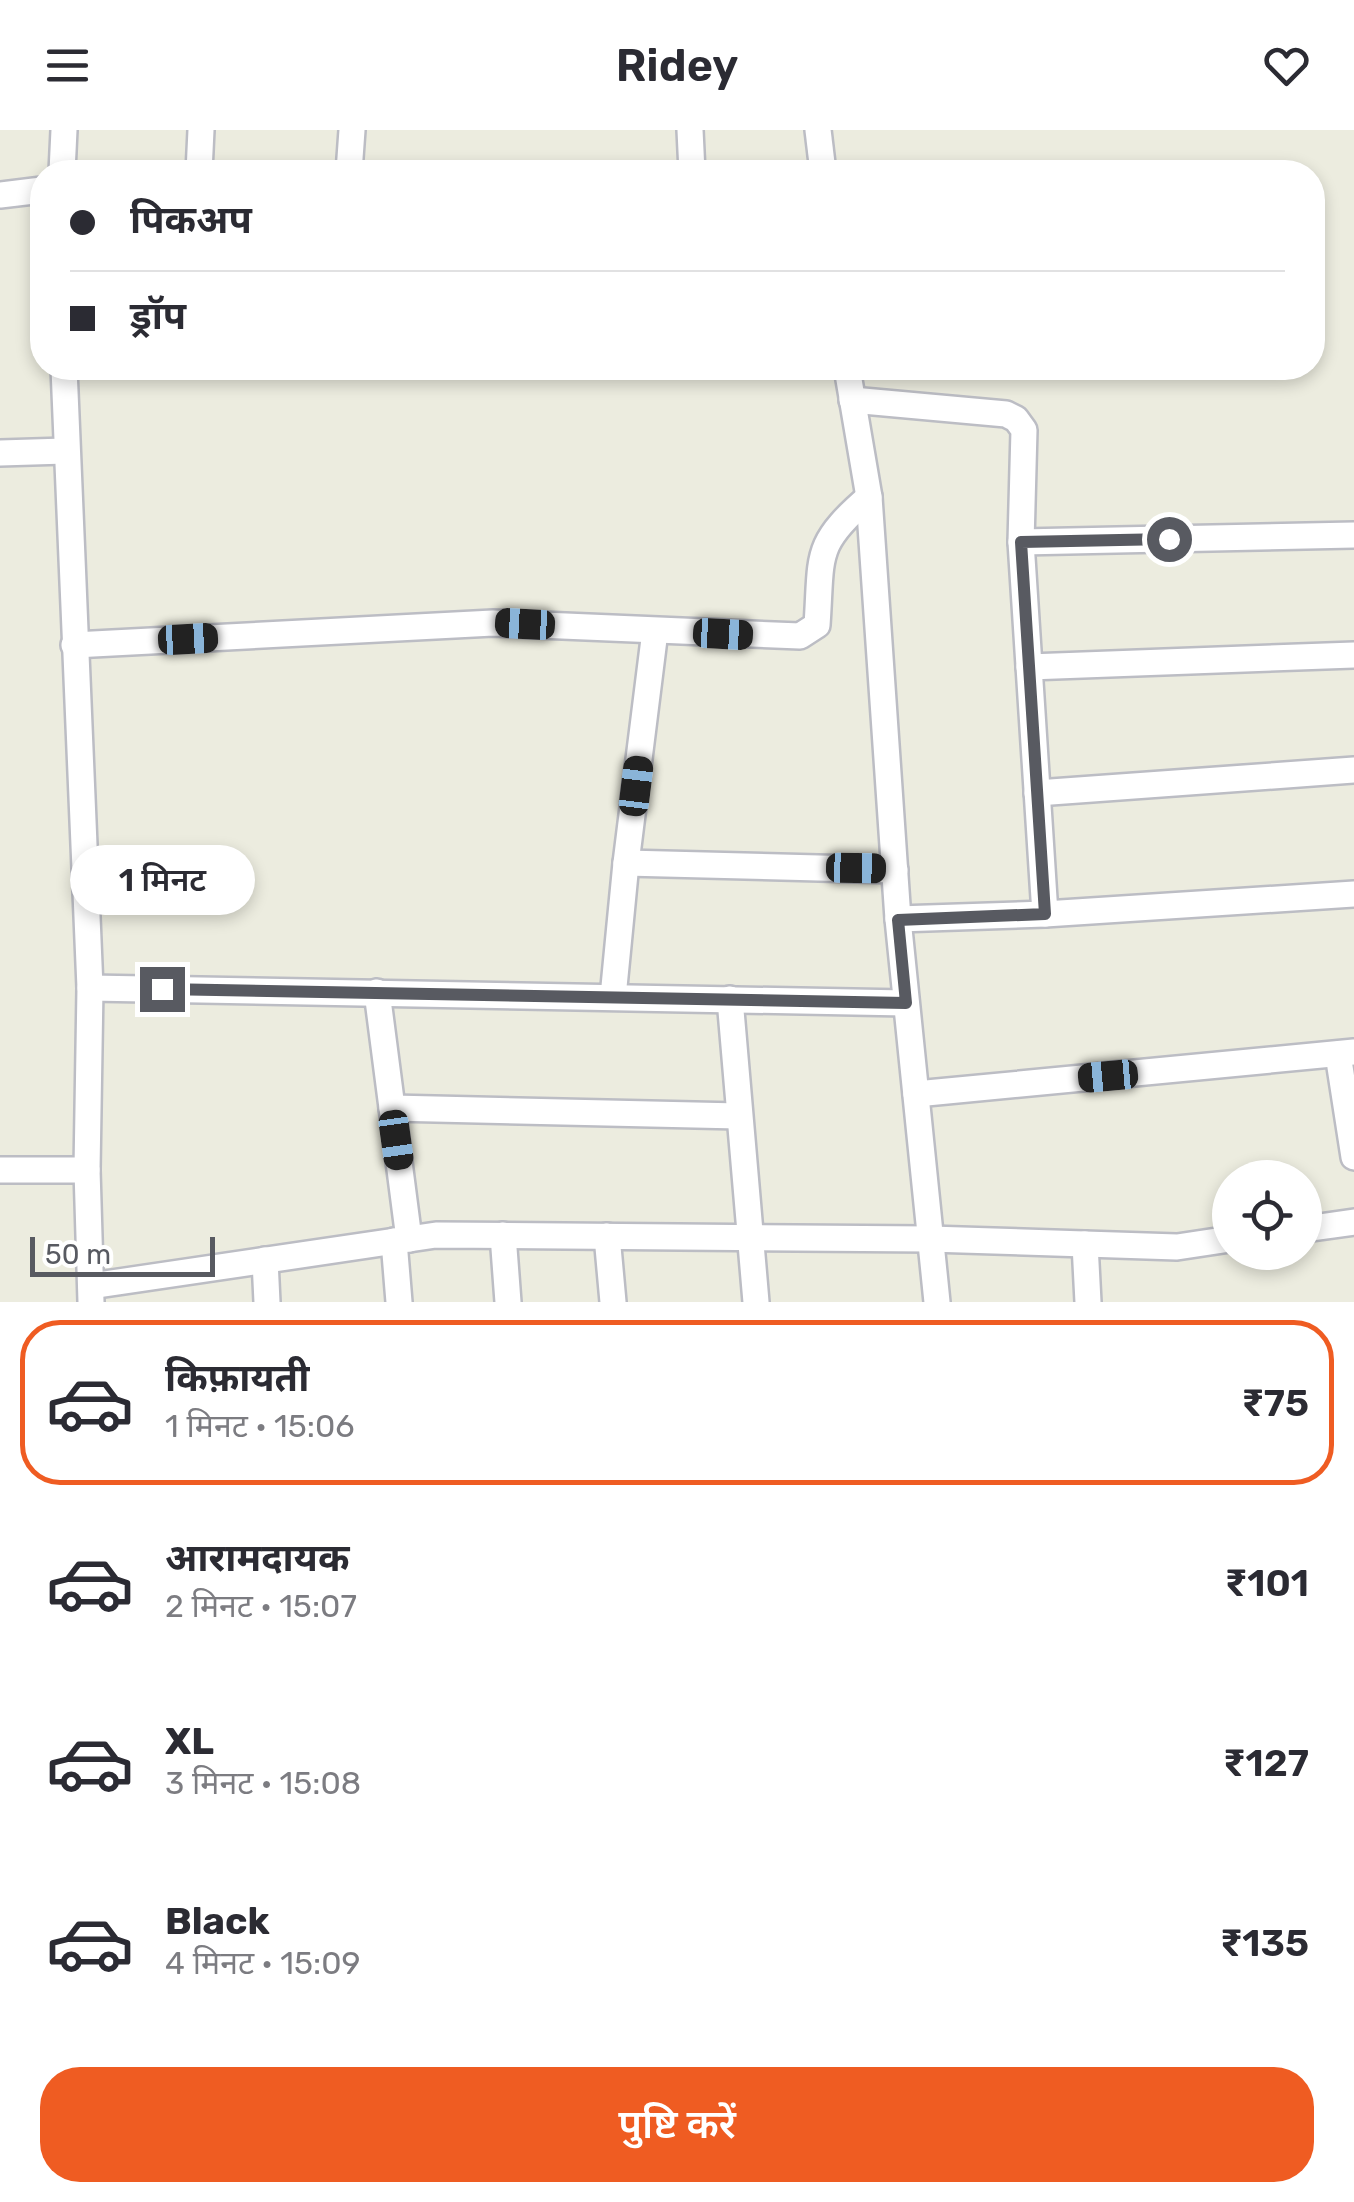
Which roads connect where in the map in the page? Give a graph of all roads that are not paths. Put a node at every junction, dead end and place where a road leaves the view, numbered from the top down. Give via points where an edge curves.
1 (64, 130) edge
2 (201, 130) edge
3 (352, 130) edge
4 (690, 130) edge
5 (818, 130) edge
6 (63, 160) edge
7 (200, 160) edge
8 (349, 160) edge
9 (691, 160) edge
10 (821, 160) edge
11 (30, 191) edge
12 (0, 195) edge
13 (64, 380) edge
14 (849, 380) edge
15 (852, 400) junction
16 (65, 451) junction
17 (0, 453) edge
18 (869, 497) junction
19 (1354, 535) edge
20 (1021, 542) junction
21 (655, 631) junction
22 (74, 645) junction
23 (1354, 655) edge
24 (1029, 668) junction
25 (1354, 770) edge
26 (1037, 794) junction
27 (626, 863) junction
28 (895, 870) junction
29 (1354, 894) edge
30 (1045, 914) junction
31 (898, 920) junction
32 (90, 988) junction
33 (377, 992) junction
34 (613, 997) junction
35 (730, 1000) junction
36 (906, 1003) junction
37 (1346, 1053) edge
38 (916, 1094) junction
39 (392, 1108) junction
40 (739, 1116) junction
41 (1354, 1157) edge
42 (0, 1170) edge
43 (87, 1170) junction
44 (1354, 1222) edge
45 (1322, 1226) edge
46 (503, 1235) junction
47 (607, 1236) junction
48 (748, 1237) junction
49 (930, 1239) junction
50 (401, 1240) junction
51 (1212, 1242) edge
52 (1085, 1244) junction
53 (265, 1260) junction
54 (91, 1294) edge
55 (267, 1302) edge
56 (399, 1302) edge
57 (508, 1302) edge
58 (613, 1302) edge
59 (756, 1302) edge
60 (938, 1302) edge
61 (1088, 1302) edge

1 - 6 street
2 - 7 street
3 - 8 street
4 - 9 street
5 - 10 street
11 - 12 street
13 - 16 street
14 - 15 street
15 - 18 street
15 - 20 street via 1016,419 1024,430
16 - 17 street
16 - 22 street
18 - 21 street via 836,525 822,550 810,632 790,637
18 - 28 street
19 - 20 street
20 - 24 street
21 - 22 street via 492,623
21 - 27 street
22 - 32 street
23 - 24 street
24 - 26 street
25 - 26 street
26 - 30 street
27 - 28 street
27 - 34 street
28 - 31 street
29 - 30 street
30 - 31 street
31 - 36 street
32 - 33 street
32 - 43 street
33 - 34 street
33 - 39 street
34 - 35 street
35 - 36 street
35 - 40 street
36 - 38 street
37 - 38 street
37 - 41 street
38 - 49 street
39 - 40 street
39 - 50 street
40 - 48 street
42 - 43 street
43 - 54 street
44 - 45 street
46 - 47 street
46 - 50 street
46 - 57 street
47 - 48 street
47 - 58 street
48 - 49 street
48 - 59 street
49 - 52 street
49 - 60 street
50 - 53 street
50 - 56 street
51 - 52 street
52 - 61 street
53 - 54 street
53 - 55 street

